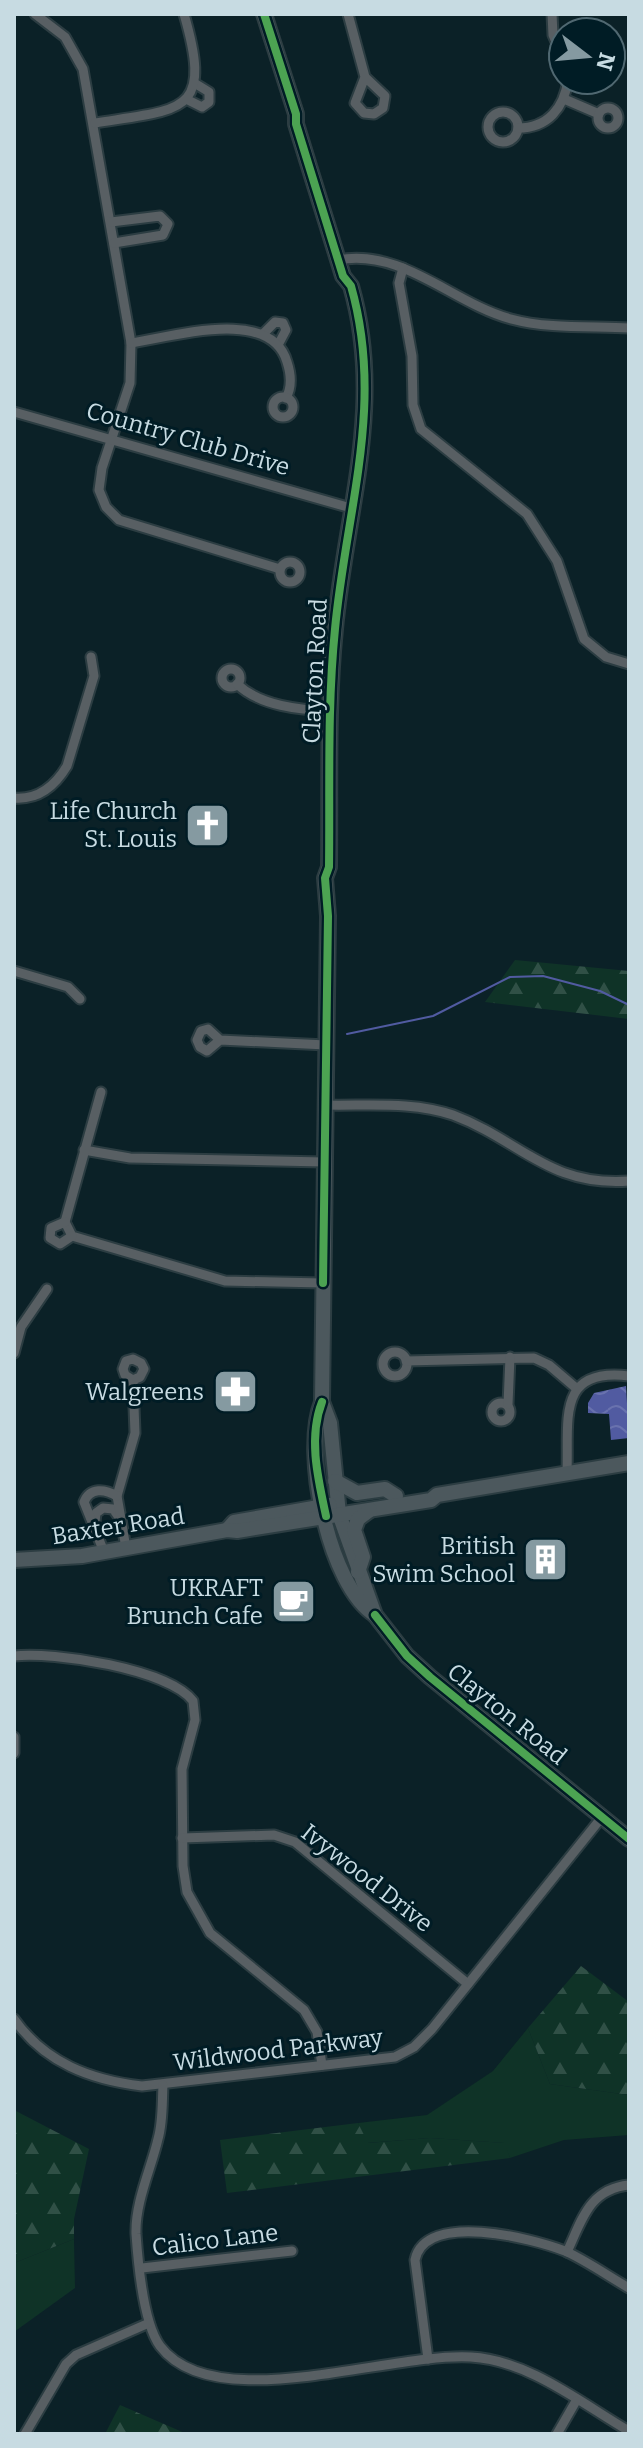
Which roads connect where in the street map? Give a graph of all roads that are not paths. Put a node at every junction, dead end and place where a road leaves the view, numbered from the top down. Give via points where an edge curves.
1 (35, 14) edge
2 (184, 14) edge
3 (256, 14) edge
4 (264, 14) edge
5 (348, 14) edge
6 (365, 77) dead end
7 (196, 84) junction
8 (565, 96) edge
9 (186, 99) junction
10 (564, 99) junction
11 (599, 114) dead end
12 (95, 123) junction
13 (296, 124) junction
14 (518, 128) dead end
15 (111, 222) junction
16 (114, 243) junction
17 (338, 260) junction
18 (403, 268) junction
19 (629, 328) edge
20 (263, 334) junction
21 (131, 343) junction
22 (278, 345) junction
23 (286, 398) dead end
24 (14, 412) edge
25 (114, 438) junction
26 (351, 508) junction
27 (280, 569) dead end
28 (91, 657) dead end
29 (629, 664) edge
30 (237, 684) dead end
31 (331, 711) junction
32 (14, 798) edge
33 (14, 971) edge
34 (80, 999) dead end
35 (220, 1040) dead end
36 (326, 1045) junction
37 (101, 1092) dead end
38 (325, 1105) junction
39 (84, 1150) junction
40 (324, 1162) junction
41 (629, 1181) edge
42 (65, 1222) junction
43 (72, 1236) junction
44 (323, 1283) junction
45 (47, 1289) dead end
46 (14, 1353) edge
47 (510, 1357) junction
48 (406, 1361) dead end
49 (629, 1376) edge
50 (133, 1380) dead end
51 (576, 1388) junction
52 (322, 1402) junction
53 (508, 1404) dead end
54 (316, 1450) junction
55 (629, 1463) edge
56 (567, 1472) junction
57 (335, 1481) junction
58 (437, 1495) junction
59 (117, 1496) junction
60 (396, 1496) junction
61 (372, 1509) junction
62 (297, 1510) junction
63 (331, 1510) junction
64 (118, 1516) junction
65 (95, 1524) junction
66 (227, 1530) junction
67 (126, 1548) junction
68 (104, 1552) junction
69 (14, 1560) edge
70 (358, 1572) junction
71 (375, 1615) junction
72 (14, 1656) edge
73 (14, 1737) edge
74 (14, 1753) edge
75 (602, 1817) junction
76 (182, 1838) junction
77 (629, 1839) edge
78 (468, 1984) junction
79 (14, 2019) edge
80 (322, 2065) junction
81 (163, 2085) junction
82 (629, 2185) edge
83 (292, 2251) dead end
84 (567, 2252) junction
85 (142, 2268) junction
86 (629, 2288) edge
87 (149, 2323) junction
88 (428, 2359) junction
89 (576, 2401) junction
90 (629, 2431) edge
91 (25, 2434) edge
92 (557, 2434) edge

1 - 12 street via 75,50
2 - 7 street via 196,57
3 - 13 main road, Clayton Road via 288,117
4 - 13 main road, Clayton Road
5 - 6 street
7 - 9 street
7 - 9 street via 209,92 209,102 202,107
8 - 10 street
9 - 12 street via 159,113
10 - 11 street
10 - 14 street via 547,121
12 - 15 street
13 - 17 main road, Clayton Road
15 - 16 street
15 - 16 street via 160,216 168,224 163,235
16 - 21 street
17 - 18 street via 361,257
17 - 26 main road, Clayton Road via 357,357 359,408
18 - 19 street via 511,319
18 - 29 street via 399,283 412,356 413,405 421,429 527,514 557,561 584,639 606,657
20 - 21 street via 243,328
20 - 22 street
20 - 22 street via 275,322 283,323 286,330
21 - 25 street via 132,374
22 - 23 street via 289,372
24 - 25 street, Country Club Drive
25 - 26 street, Country Club Drive
25 - 27 street via 99,490 119,520
26 - 31 main road, Clayton Road via 335,629
28 - 32 street via 94,676 67,766 38,795
30 - 31 street via 248,694 294,708
31 - 36 main road, Clayton Road via 324,905
33 - 34 street via 68,987
35 - 36 street
36 - 38 main road, Clayton Road
37 - 39 street
38 - 40 main road, Clayton Road
38 - 41 street via 437,1111 463,1119 552,1171
39 - 40 street via 130,1158
39 - 42 street
40 - 44 main road, Clayton Road
42 - 43 street
42 - 43 street via 51,1228 50,1238 60,1244
43 - 44 street via 225,1281
44 - 52 main road, Clayton Road
45 - 46 street via 21,1327
47 - 48 street
47 - 51 street via 549,1365
47 - 53 street
49 - 51 street via 600,1374
50 - 59 street via 135,1433
51 - 56 street via 569,1402
52 - 54 main road, Clayton Road via 315,1419
52 - 57 main road, Clayton Road via 330,1423
54 - 62 main road via 309,1459 310,1493
54 - 63 main road, Clayton Road
55 - 56 main road, Baxter Road
56 - 58 main road, Baxter Road
57 - 60 main road via 357,1493 385,1489
57 - 63 main road, Clayton Road
58 - 60 main road, Baxter Road
58 - 61 main road, Baxter Road
59 - 64 street
59 - 65 street via 98,1490 88,1494 84,1506
60 - 63 main road, Baxter Road
61 - 63 main road, Baxter Road
61 - 70 main road via 358,1519 354,1530 363,1557
62 - 63 main road, Baxter Road
62 - 66 main road, Baxter Road via 234,1522
63 - 66 main road, Baxter Road
63 - 70 main road, Clayton Road
63 - 71 main road, Clayton Road via 329,1538 344,1575 361,1606
64 - 65 street via 103,1508 96,1513
64 - 67 street
65 - 68 street
66 - 67 main road, Baxter Road
67 - 68 main road, Baxter Road
68 - 69 main road, Baxter Road
70 - 71 main road, Clayton Road
71 - 75 main road, Clayton Road via 430,1677
72 - 76 street via 85,1659 187,1693 195,1710 182,1769
73 - 74 street
75 - 77 main road, Clayton Road
75 - 78 street, Wildwood Parkway
76 - 78 street, Ivywood Drive via 274,1835 295,1842
76 - 80 street via 187,1892 199,1919 304,2010 317,2032
78 - 80 street, Wildwood Parkway via 432,2029 405,2052
79 - 81 street, Wildwood Parkway via 41,2048 76,2071 115,2083
80 - 81 street, Wildwood Parkway
81 - 85 street via 160,2135 138,2212
82 - 84 street via 607,2189 592,2199
83 - 85 street, Calico Lane
84 - 86 street
84 - 88 street via 488,2234 441,2234 424,2240 415,2260
85 - 87 street
87 - 88 street via 160,2346 180,2365 232,2381
87 - 91 street via 76,2355
88 - 89 street via 470,2357 503,2363
89 - 90 street
89 - 92 street

